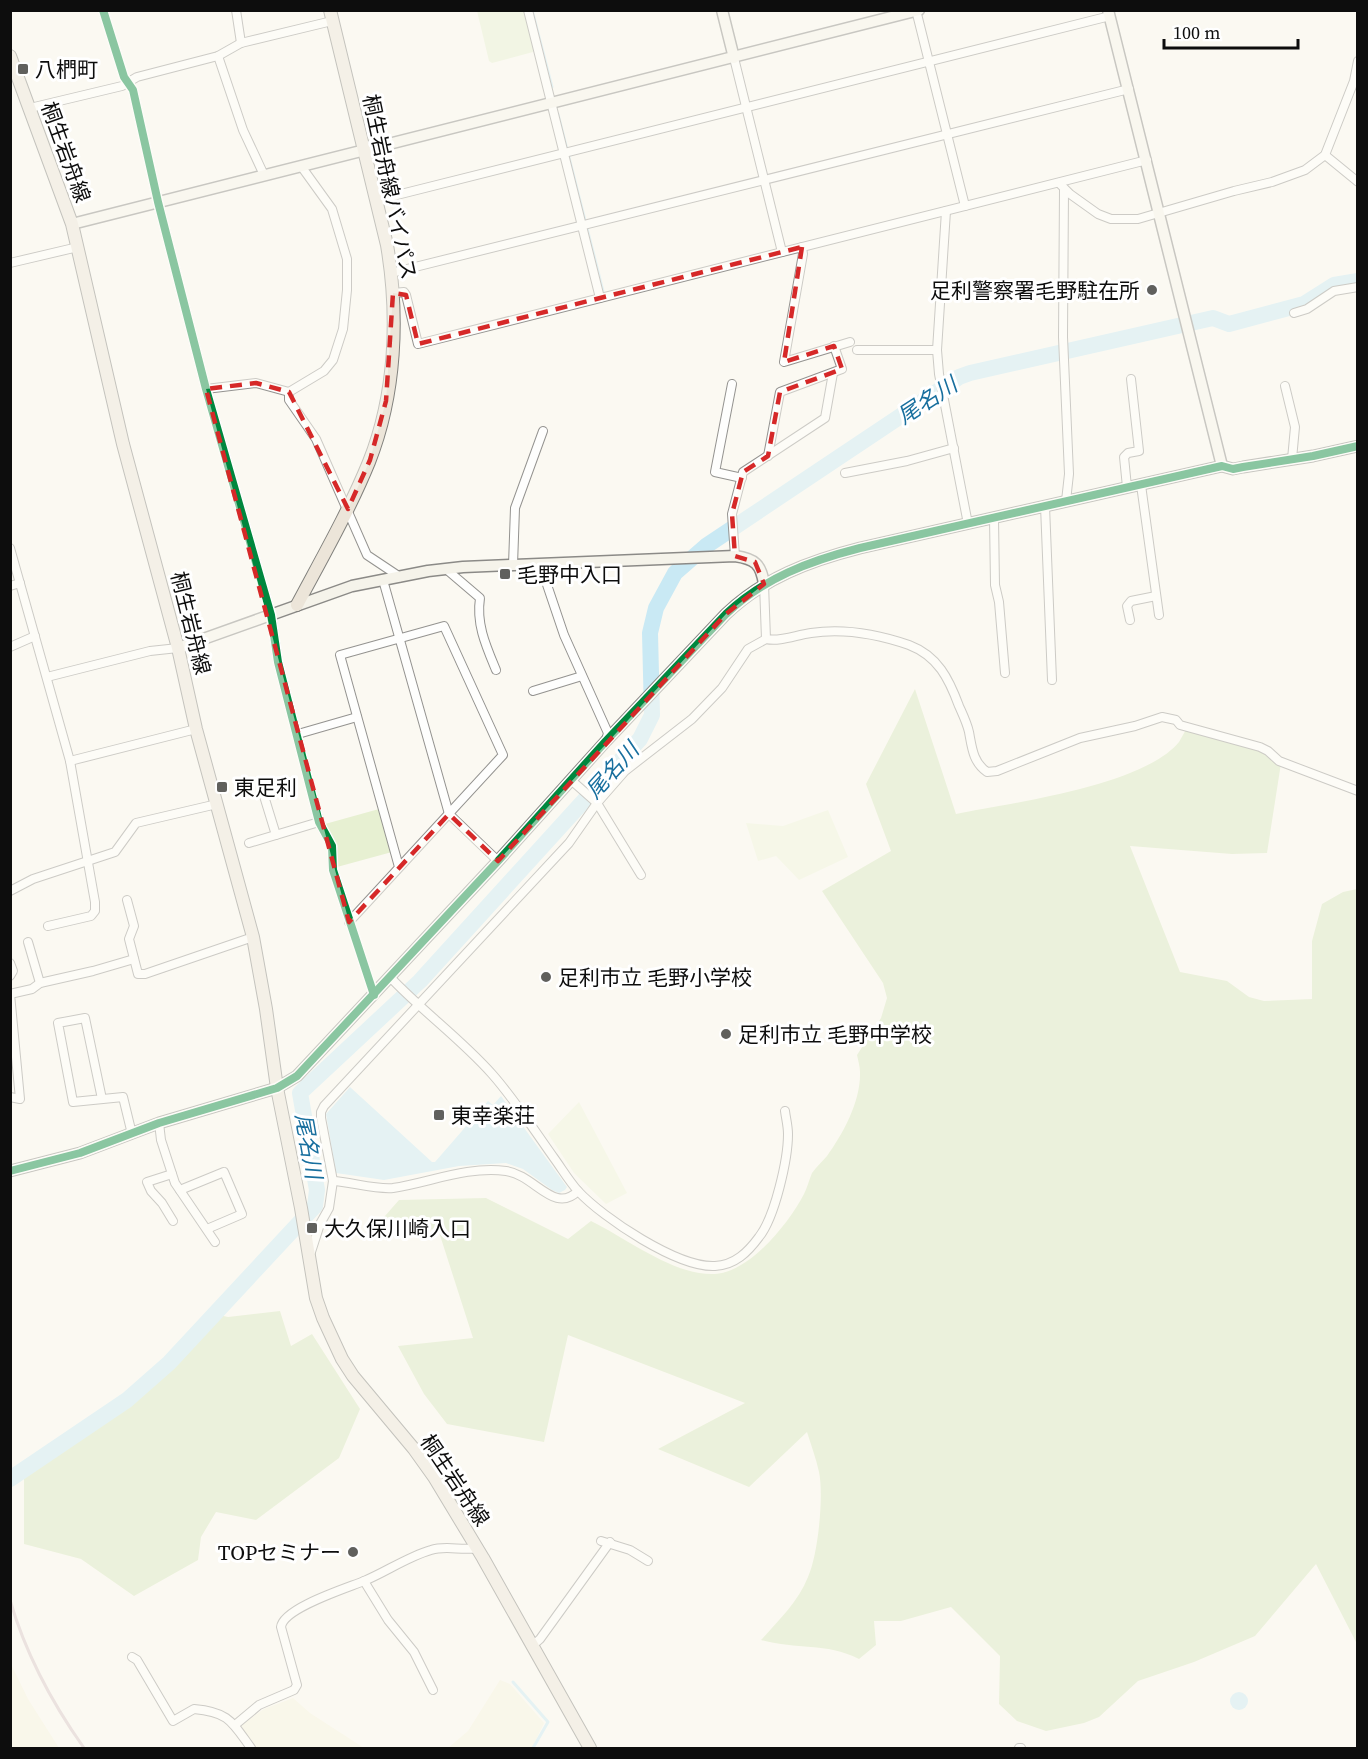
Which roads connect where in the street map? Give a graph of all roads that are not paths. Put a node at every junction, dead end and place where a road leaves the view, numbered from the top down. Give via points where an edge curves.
1 (103, 10) edge
2 (236, 10) edge
3 (528, 10) edge
4 (722, 10) edge
5 (917, 11) edge
6 (332, 13) edge
7 (1109, 13) edge
8 (241, 42) junction
9 (10, 56) edge
10 (218, 56) junction
11 (734, 58) junction
12 (1358, 61) edge
13 (928, 62) junction
14 (128, 83) junction
15 (1129, 89) junction
16 (552, 104) junction
17 (30, 108) junction
18 (747, 108) junction
19 (947, 134) junction
20 (365, 150) junction
21 (564, 153) junction
22 (1325, 154) junction
23 (1147, 160) junction
24 (301, 166) junction
25 (264, 175) junction
26 (764, 180) junction
27 (1358, 182) edge
28 (1061, 186) junction
29 (377, 200) junction
30 (158, 202) junction
31 (965, 206) junction
32 (946, 211) junction
33 (1161, 213) junction
34 (72, 224) junction
35 (582, 225) junction
36 (78, 247) junction
37 (802, 247) junction
38 (782, 252) junction
39 (10, 263) edge
40 (391, 273) junction
41 (1358, 287) edge
42 (393, 293) junction
43 (600, 298) junction
44 (1294, 313) dead end
45 (850, 342) dead end
46 (834, 346) junction
47 (857, 350) dead end
48 (937, 350) junction
49 (833, 373) junction
50 (1131, 379) dead end
51 (732, 384) dead end
52 (1285, 386) dead end
53 (206, 389) junction
54 (288, 392) junction
55 (543, 431) dead end
56 (1358, 446) edge
57 (954, 448) junction
58 (768, 456) junction
59 (1292, 459) junction
60 (1222, 466) junction
61 (845, 473) dead end
62 (742, 478) junction
63 (1141, 485) junction
64 (1127, 487) junction
65 (1066, 501) junction
66 (1045, 506) junction
67 (347, 510) junction
68 (994, 518) junction
69 (968, 524) junction
70 (10, 548) edge
71 (735, 556) junction
72 (540, 564) junction
73 (513, 565) junction
74 (446, 569) junction
75 (400, 577) junction
76 (383, 580) junction
77 (20, 583) junction
78 (764, 584) junction
79 (10, 586) edge
80 (1156, 596) junction
81 (297, 605) junction
82 (271, 615) junction
83 (1159, 615) dead end
84 (1130, 620) dead end
85 (35, 636) junction
86 (399, 638) junction
87 (766, 639) junction
88 (10, 647) edge
89 (178, 648) junction
90 (496, 670) dead end
91 (1005, 673) dead end
92 (582, 676) junction
93 (47, 678) junction
94 (1052, 680) dead end
95 (533, 691) dead end
96 (357, 717) junction
97 (196, 729) junction
98 (298, 734) junction
99 (606, 741) junction
100 (70, 761) junction
101 (575, 784) junction
102 (1358, 790) edge
103 (264, 796) dead end
104 (595, 801) junction
105 (217, 804) junction
106 (449, 814) junction
107 (319, 822) junction
108 (276, 835) junction
109 (249, 843) dead end
110 (87, 861) junction
111 (498, 861) junction
112 (399, 867) junction
113 (641, 875) dead end
114 (10, 891) edge
115 (127, 900) dead end
116 (349, 922) junction
117 (48, 926) dead end
118 (253, 937) junction
119 (28, 942) dead end
120 (134, 959) junction
121 (10, 963) edge
122 (10, 976) edge
123 (390, 977) junction
124 (40, 983) junction
125 (374, 995) junction
126 (419, 1004) junction
127 (277, 1088) junction
128 (10, 1097) edge
129 (102, 1099) junction
130 (784, 1111) dead end
131 (159, 1123) junction
132 (132, 1134) junction
133 (10, 1171) edge
134 (172, 1174) junction
135 (333, 1181) junction
136 (180, 1190) junction
137 (578, 1191) junction
138 (173, 1221) dead end
139 (207, 1229) junction
140 (215, 1242) dead end
141 (309, 1257) junction
142 (601, 1541) dead end
143 (610, 1542) junction
144 (477, 1548) junction
145 (648, 1561) dead end
146 (364, 1581) junction
147 (532, 1646) junction
148 (132, 1657) dead end
149 (433, 1690) dead end
150 (235, 1725) junction
151 (250, 1749) edge
152 (590, 1749) edge

1 - 14 street
2 - 8 street
3 - 16 street
4 - 11 street
5 - 11 street
5 - 13 street
6 - 8 street
6 - 20 main road, 桐生岩舟線バイパス
7 - 13 street
7 - 15 street
8 - 10 street
9 - 17 main road, 桐生岩舟線
10 - 14 street
10 - 25 street via 243,130
11 - 16 street
11 - 18 street
12 - 22 street
13 - 18 street
13 - 19 street
14 - 17 street
14 - 30 street via 133,90
15 - 19 street
15 - 23 street
16 - 20 street
16 - 21 street
17 - 34 main road, 桐生岩舟線
18 - 21 street
18 - 26 street
19 - 26 street
19 - 31 street
20 - 24 street
20 - 29 main road, 桐生岩舟線バイパス
21 - 29 street
21 - 35 street
22 - 27 street
22 - 33 street via 1292,176
23 - 28 street
23 - 33 street
24 - 25 street
24 - 54 street via 332,209 347,259 347,290 343,329 333,360 324,371
25 - 30 street
26 - 35 street
26 - 38 street
28 - 31 street
28 - 33 street via 1111,219 1138,219
28 - 65 street via 1069,474
29 - 40 main road, 桐生岩舟線バイパス
30 - 34 street
30 - 53 street
31 - 32 street
32 - 37 street
32 - 48 street
33 - 60 street
34 - 36 main road, 桐生岩舟線
35 - 40 street
35 - 43 street
36 - 39 street
36 - 89 main road, 桐生岩舟線 via 123,444
37 - 38 street
37 - 46 street via 784,362
38 - 43 street
40 - 42 main road, 桐生岩舟線バイパス
41 - 44 street via 1334,291
42 - 43 street via 406,295 418,344
42 - 67 main road, 桐生岩舟線バイパス via 394,334 386,401 370,460
45 - 46 street
46 - 49 street via 842,369
47 - 48 street
48 - 57 street
49 - 58 street via 825,418
49 - 58 street via 780,392
50 - 64 street via 1139,451 1124,457
51 - 62 street via 715,472
52 - 59 street via 1294,427
53 - 54 street via 256,383
53 - 82 street
54 - 67 street via 289,400 316,439
55 - 73 street via 515,508
56 - 59 street
57 - 61 street
57 - 69 street
58 - 62 street via 743,472
59 - 60 street via 1233,469
60 - 63 street
62 - 71 street via 732,514
63 - 64 street
63 - 80 street
64 - 65 street
65 - 66 street
66 - 68 street
66 - 94 street
67 - 75 street via 367,555
67 - 81 main road, 桐生岩舟線バイパス
68 - 69 street
68 - 91 street via 995,585
69 - 78 street via 831,555
70 - 77 street
71 - 72 street
71 - 78 street via 755,562 762,571
72 - 73 street
72 - 92 street
73 - 74 street
74 - 75 street
74 - 90 street via 480,598 483,640
75 - 76 street
76 - 81 street
76 - 86 street
77 - 79 street
77 - 85 street
78 - 87 street
78 - 99 street via 726,614
80 - 83 street
80 - 84 street via 1131,601 1127,606
81 - 82 street
82 - 89 street
82 - 98 street via 278,662
85 - 88 street
85 - 93 street
86 - 96 street via 340,655
86 - 106 street
86 - 106 street via 444,626 502,755
87 - 102 street via 845,630 922,651 946,674 968,729 973,755 987,772 1080,738 1170,717 1180,725 1260,747 1279,762
87 - 104 street via 748,649 722,688 692,719
89 - 93 street via 150,651
89 - 97 main road, 桐生岩舟線
92 - 95 street
92 - 99 street via 608,733
93 - 100 street
96 - 98 street
96 - 112 street
97 - 100 street
97 - 105 main road, 桐生岩舟線
98 - 107 street
99 - 101 street
100 - 110 street
101 - 104 street
101 - 111 street
103 - 108 street
104 - 113 street
104 - 126 street via 569,843
105 - 110 street via 136,823 115,852
105 - 118 main road, 桐生岩舟線
106 - 111 street
106 - 112 street
107 - 108 street
107 - 116 street via 332,846 333,870
108 - 109 street
110 - 114 street
110 - 117 street via 95,911 91,916
111 - 123 street
112 - 116 street
115 - 120 street via 134,926 129,939
116 - 125 street
118 - 120 street via 145,974 138,974
118 - 127 main road, 桐生岩舟線
119 - 124 street
120 - 124 street
121 - 122 street
123 - 125 street
123 - 126 street
124 - 128 street via 10,994 20,1099
125 - 127 street via 303,1070
126 - 135 street via 321,1112
126 - 137 street via 499,1081
127 - 131 street
127 - 141 main road, 桐生岩舟線
129 - 129 street via 73,1102 58,1023 85,1018
129 - 132 street via 123,1097
130 - 137 street via 788,1135 773,1211 751,1248 726,1264 701,1265 664,1252 601,1211
131 - 132 street
131 - 134 street
132 - 133 street via 80,1154
134 - 136 street
134 - 138 street via 147,1182
135 - 137 street via 390,1189 470,1170 507,1171 523,1176 552,1197 563,1200
135 - 141 street via 329,1208
136 - 139 street
136 - 139 street via 224,1172 242,1214
139 - 140 street
141 - 144 main road, 桐生岩舟線 via 316,1299 342,1359 434,1477
142 - 143 street
143 - 145 street
143 - 147 street
144 - 146 street via 433,1549
144 - 147 main road, 桐生岩舟線
146 - 149 street via 414,1652
146 - 150 street via 331,1592 284,1619 281,1627 297,1685 294,1690 259,1705
147 - 152 main road, 桐生岩舟線
148 - 150 street via 173,1721 198,1709 225,1716
150 - 151 street

